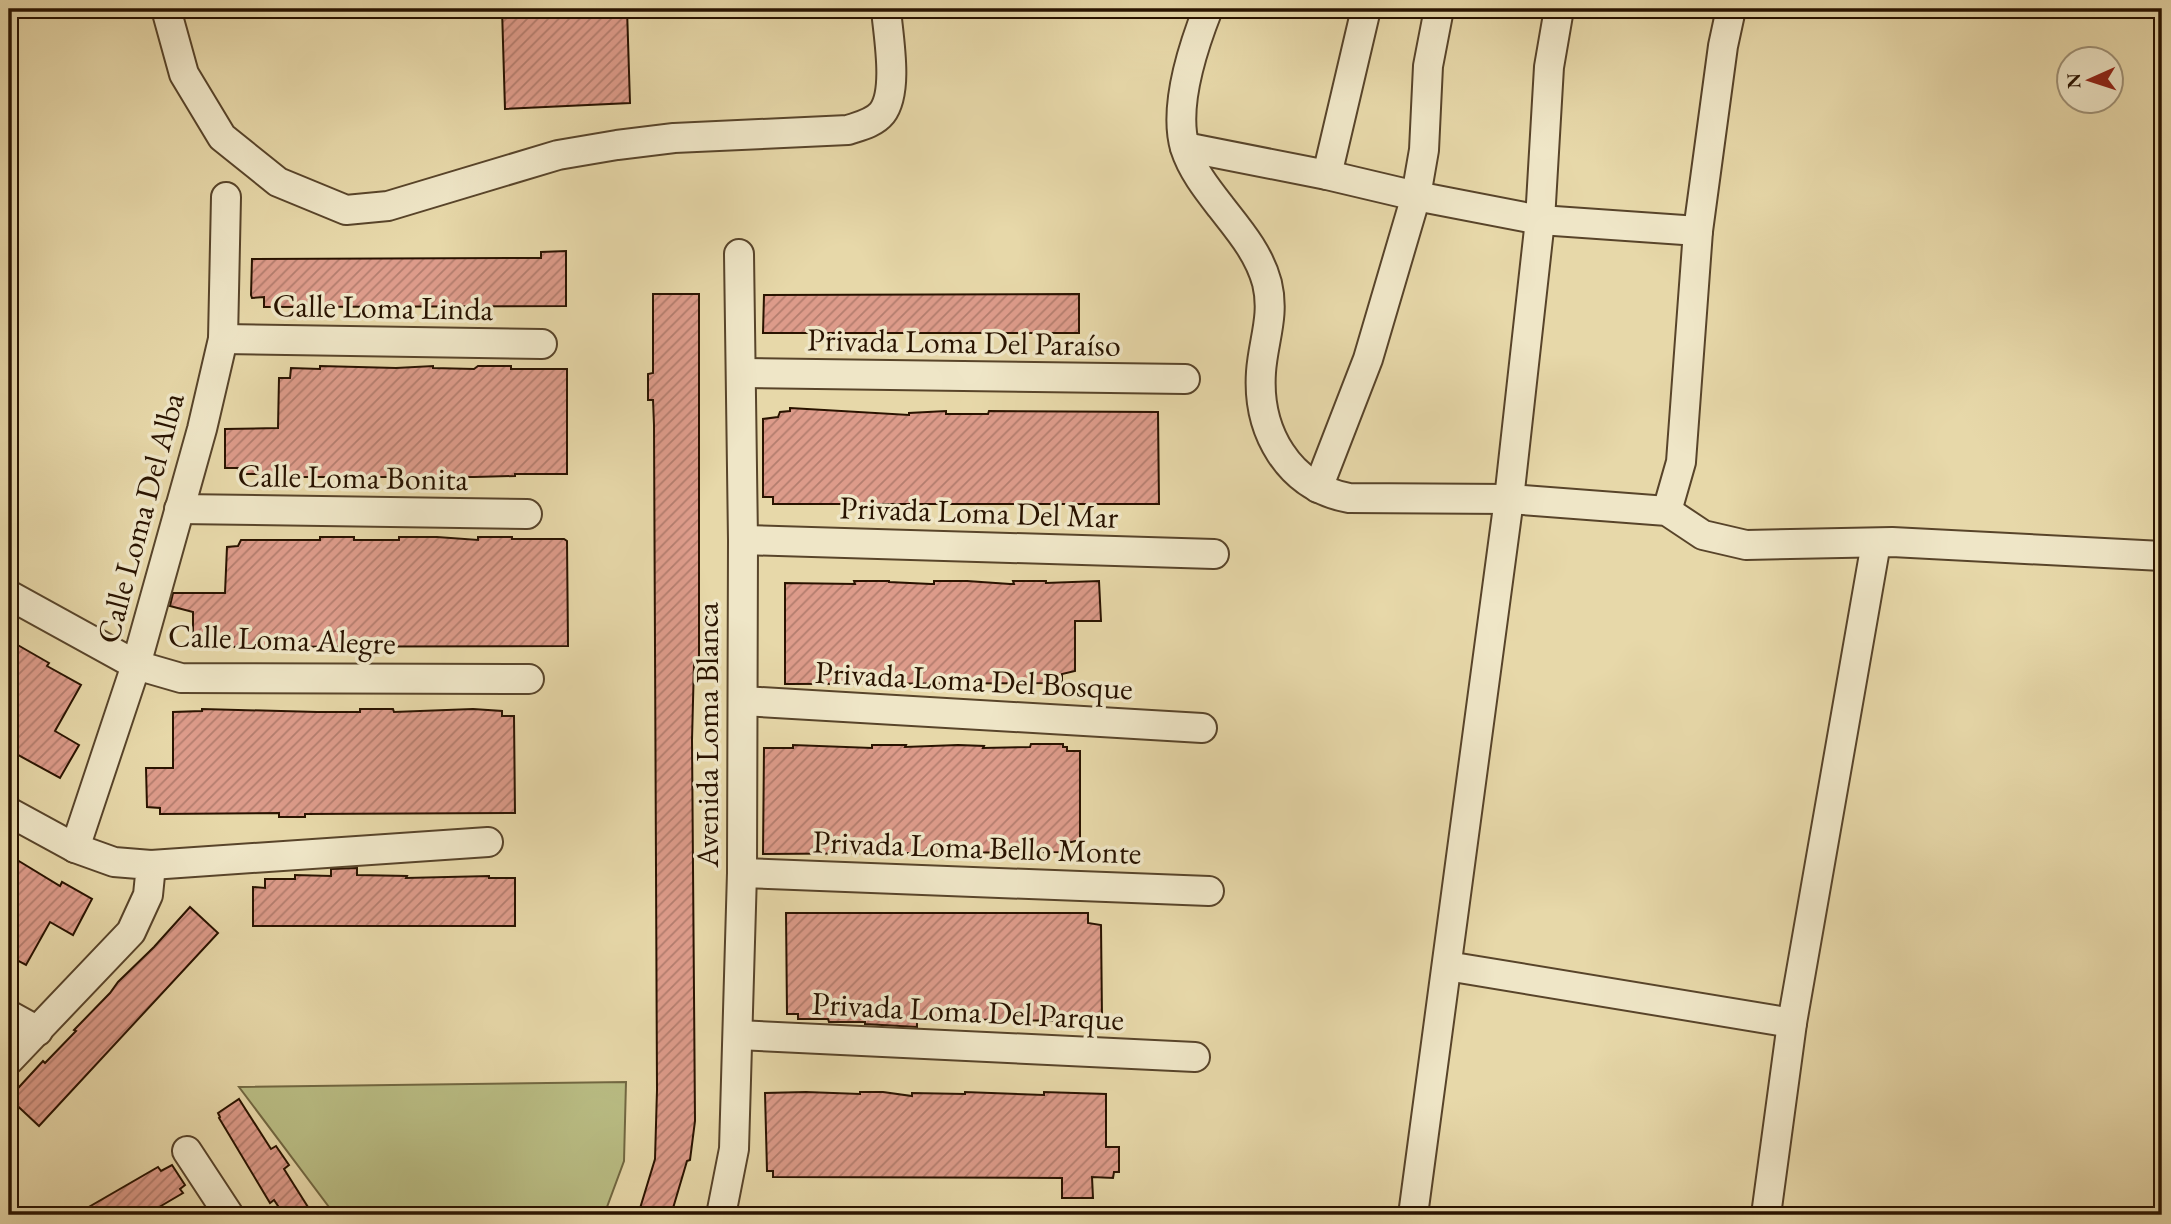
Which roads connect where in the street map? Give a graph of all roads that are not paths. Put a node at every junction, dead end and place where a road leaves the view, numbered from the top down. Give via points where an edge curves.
1 (166, 9) edge
2 (886, 9) edge
3 (1208, 9) edge
4 (1366, 9) edge
5 (1439, 9) edge
6 (1559, 9) edge
7 (1731, 9) edge
8 (1185, 147) junction
9 (1327, 175) junction
10 (1416, 196) junction
11 (226, 197) dead end
12 (1540, 220) junction
13 (1698, 231) junction
14 (739, 254) dead end
15 (223, 339) junction
16 (542, 344) dead end
17 (742, 373) junction
18 (1185, 379) dead end
19 (1318, 488) junction
20 (1509, 499) junction
21 (179, 509) junction
22 (1667, 511) junction
23 (527, 514) dead end
24 (743, 540) junction
25 (1876, 543) junction
26 (1214, 554) dead end
27 (2162, 556) edge
28 (9, 595) edge
29 (136, 665) junction
30 (529, 679) dead end
31 (743, 701) junction
32 (1202, 728) dead end
33 (9, 812) edge
34 (488, 842) dead end
35 (75, 848) junction
36 (151, 865) junction
37 (742, 873) junction
38 (1209, 891) dead end
39 (1447, 966) junction
40 (9, 1015) edge
41 (1792, 1023) junction
42 (38, 1031) junction
43 (738, 1035) junction
44 (1195, 1057) dead end
45 (9, 1059) edge
46 (187, 1151) dead end
47 (226, 1214) edge
48 (721, 1215) edge
49 (1413, 1215) edge
50 (1766, 1215) edge

1 - 2 street via 184,74 222,137 278,182 346,210 388,206 558,155 593,149 674,138 848,130 872,122 883,112 891,76
3 - 8 street via 1186,82
4 - 9 street
5 - 10 street via 1428,66 1424,150
6 - 12 street via 1549,67
7 - 13 street
8 - 9 street
8 - 19 street via 1195,171 1258,258 1270,308 1261,370 1264,420 1276,448
9 - 10 street
10 - 12 street
10 - 19 street via 1368,359
11 - 15 street, Calle Loma Del Alba
12 - 13 street
12 - 20 street
13 - 22 street via 1681,462
14 - 17 street, Avenida Loma Blanca
15 - 16 street, Calle Loma Linda
15 - 21 street, Calle Loma Del Alba
17 - 18 street, Privada Loma Del Paraíso
17 - 24 street, Avenida Loma Blanca
19 - 20 street via 1349,498
20 - 22 street
20 - 39 street
21 - 23 street, Calle Loma Bonita
21 - 29 street, Calle Loma Del Alba
22 - 25 street via 1703,535 1746,545
24 - 26 street, Privada Loma Del Mar
24 - 31 street, Avenida Loma Blanca
25 - 27 street
25 - 41 street
28 - 29 street, Calle Loma Alegre
29 - 30 street, Calle Loma Alegre via 181,678
29 - 35 street, Calle Loma Del Alba
31 - 32 street, Privada Loma Del Bosque
31 - 37 street, Avenida Loma Blanca
33 - 35 street
34 - 36 street
35 - 36 street via 114,862
36 - 42 street via 148,895 131,932
37 - 38 street, Privada Loma Bello Monte
37 - 43 street, Avenida Loma Blanca
39 - 41 street
39 - 49 street
40 - 42 street
41 - 50 street
42 - 45 street
43 - 44 street, Privada Loma Del Parque
43 - 48 street, Avenida Loma Blanca via 734,1149
46 - 47 street

